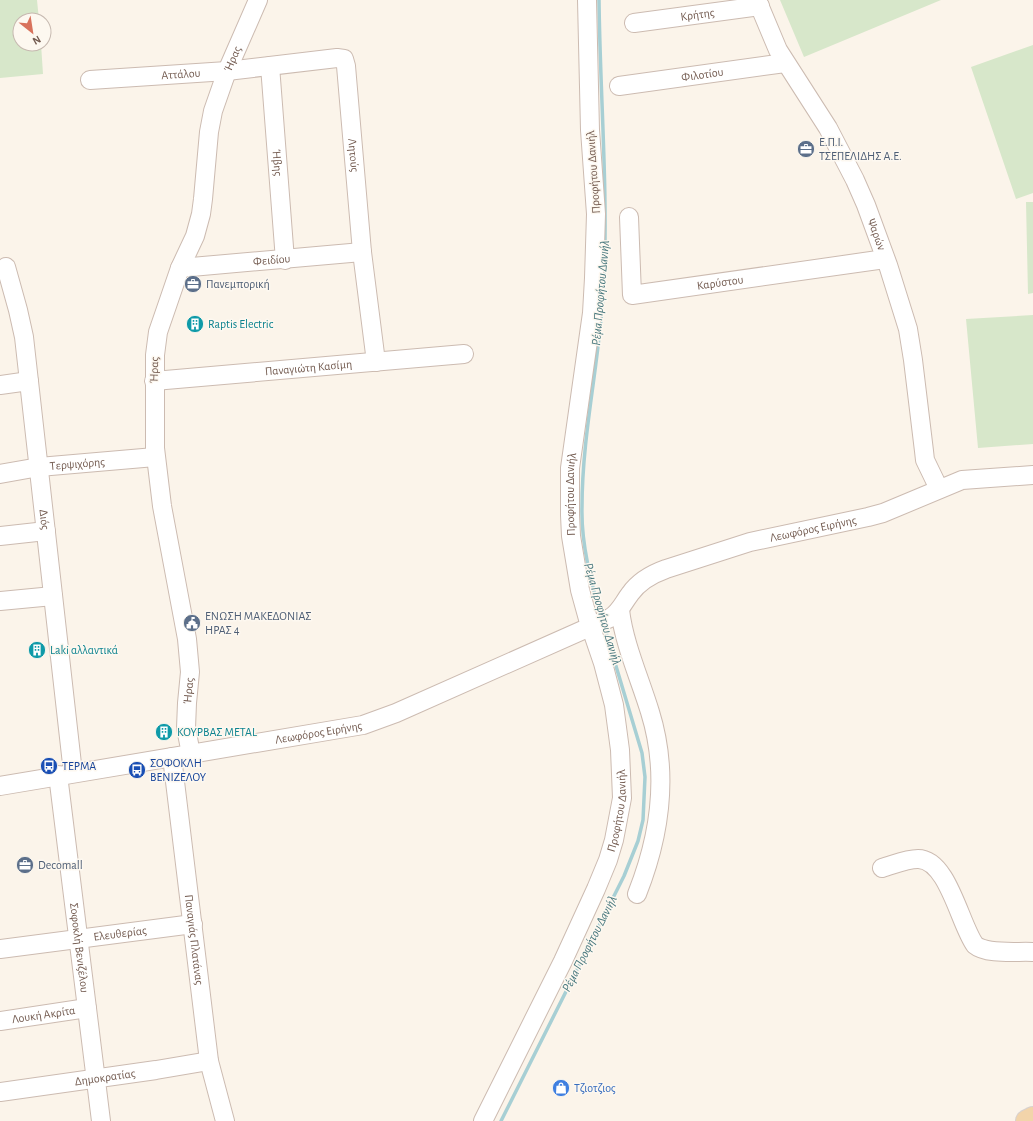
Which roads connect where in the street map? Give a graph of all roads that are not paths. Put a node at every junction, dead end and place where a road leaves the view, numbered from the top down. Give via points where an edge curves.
1 (258, 0) edge
2 (588, 0) edge
3 (759, 3) edge
4 (634, 23) dead end
5 (344, 59) joint
6 (785, 62) junction
7 (270, 66) junction
8 (227, 71) junction
9 (90, 80) dead end
10 (619, 86) dead end
11 (629, 217) dead end
12 (362, 252) junction
13 (886, 259) junction
14 (285, 260) junction
15 (6, 267) dead end
16 (180, 268) junction
17 (464, 354) dead end
18 (376, 362) junction
19 (29, 381) junction
20 (154, 381) junction
21 (0, 385) edge
22 (155, 457) junction
23 (39, 468) junction
24 (0, 474) edge
25 (1033, 475) edge
26 (939, 489) junction
27 (46, 531) junction
28 (0, 536) edge
29 (53, 596) junction
30 (0, 601) edge
31 (604, 620) junction
32 (191, 754) junction
33 (172, 757) junction
34 (65, 774) junction
35 (0, 786) edge
36 (882, 868) dead end
37 (636, 894) dead end
38 (193, 924) junction
39 (78, 940) junction
40 (0, 949) edge
41 (1033, 952) edge
42 (87, 1008) junction
43 (0, 1021) edge
44 (209, 1061) junction
45 (96, 1079) junction
46 (0, 1092) edge
47 (1033, 1118) edge
48 (101, 1121) edge
49 (225, 1121) edge
50 (483, 1121) edge
51 (1027, 1121) edge

1 - 8 street, Ήρας
2 - 31 street, Προφήτου Δανιήλ via 590,130 596,214 594,278 592,313 570,468 569,492 571,536 581,596
3 - 4 street, Κρήτης
3 - 6 street, Ψαρών via 772,39
5 - 7 street, Αττάλου
5 - 12 street, Λητούς
6 - 10 street, Φιλοτίου
6 - 13 street, Ψαρών via 844,156 864,199
7 - 8 street, Αττάλου
7 - 14 street, Ήβης
8 - 9 street, Αττάλου
8 - 16 street, Ήρας via 213,111 209,132 201,214 195,236
11 - 13 street, Καρύστου via 632,295
12 - 14 street, Φειδίου
12 - 18 street, Λητούς
13 - 26 street, Ψαρών via 908,329 925,460
14 - 16 street, Φειδίου
15 - 19 street, Διός via 24,337
16 - 20 street, Ήρας via 158,332
17 - 18 street, Παναγιώτη Κασίμη
18 - 20 street, Παναγιώτη Κασίμη
19 - 21 street
19 - 23 street, Διός
20 - 22 street, Ήρας
22 - 23 street, Τερψιχόρης
22 - 32 street, Ήρας via 188,639 190,672 186,728
23 - 24 street, Τερψιχόρης
23 - 27 street, Διός
25 - 26 street, Λεωφόρος Ειρήνης via 970,479
26 - 31 street, Λεωφόρος Ειρήνης via 883,513 750,542 666,569 639,583
27 - 28 street
27 - 29 street, Διός
29 - 30 street
29 - 34 street, Διός
31 - 32 street, Λεωφόρος Ειρήνης via 396,713 363,725
31 - 37 street via 623,629 656,732 660,757 655,835 648,864
31 - 50 street, Προφήτου Δανιήλ via 609,684 620,750 622,790 616,828 608,860 596,889
32 - 33 street, Λεωφόρος Ειρήνης
33 - 34 street, Λεωφόρος Ειρήνης
33 - 38 street, Παναγιάς Πλατάνας
34 - 35 street, Λεωφόρος Ειρήνης
34 - 39 street, Σοφοκλή Βενιζέλου
36 - 41 street via 916,859 930,863 946,882 975,945 987,951
38 - 39 street, Ελευθερίας
38 - 44 street, Παναγιάς Πλατάνας
39 - 40 street, Ελευθερίας
39 - 42 street, Σοφοκλή Βενιζέλου
42 - 43 street, Λουκή Ακρίτα
42 - 45 street, Σοφοκλή Βενιζέλου
44 - 45 street, Δημοκρατίας
44 - 49 street, Παναγιάς Πλατάνας
45 - 46 street, Δημοκρατίας
45 - 48 street, Σοφοκλή Βενιζέλου
47 - 51 main road

